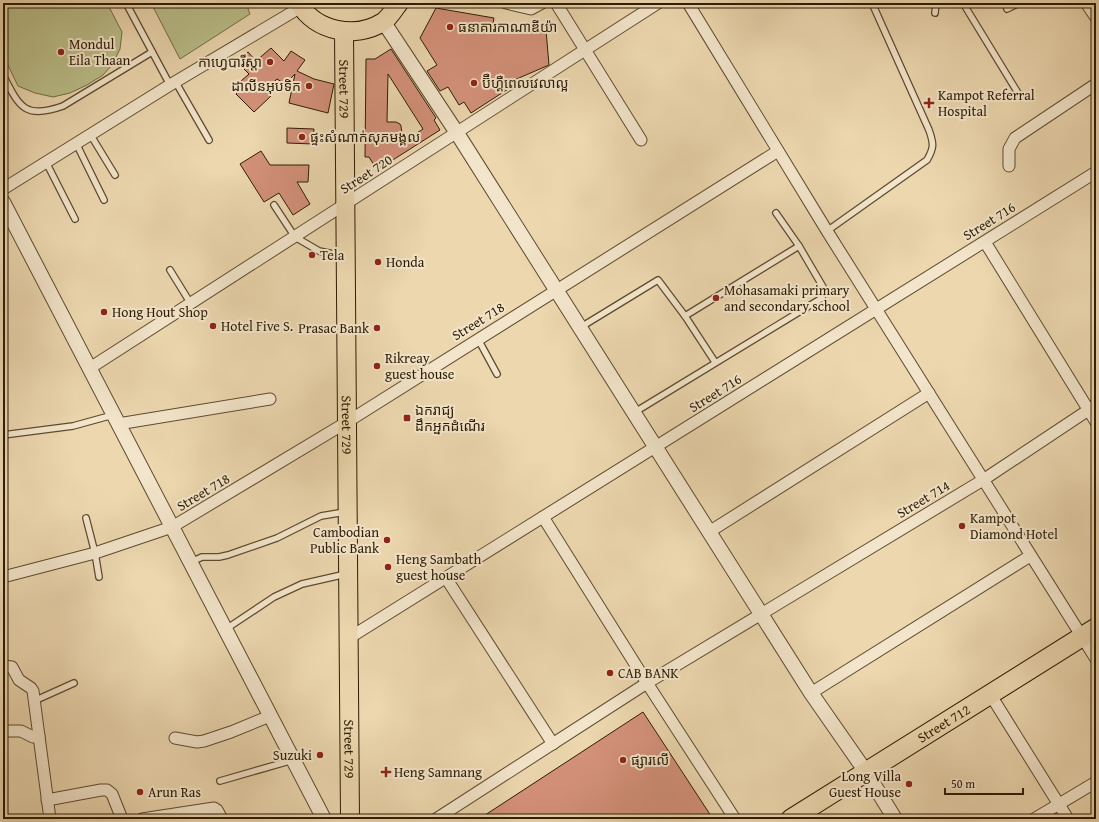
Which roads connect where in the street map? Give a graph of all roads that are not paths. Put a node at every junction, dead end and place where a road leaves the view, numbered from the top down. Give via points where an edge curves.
1 (126, 3) edge
2 (399, 3) edge
3 (506, 3) edge
4 (542, 3) edge
5 (556, 3) edge
6 (658, 3) edge
7 (688, 3) edge
8 (872, 3) edge
9 (936, 3) edge
10 (963, 3) edge
11 (1020, 3) edge
12 (1088, 3) edge
13 (300, 5) edge
14 (1007, 8) dead end
15 (935, 13) dead end
16 (1096, 15) edge
17 (383, 22) junction
18 (344, 31) junction
19 (584, 50) junction
20 (152, 52) junction
21 (3, 75) edge
22 (172, 83) junction
23 (1096, 84) edge
24 (1021, 98) dead end
25 (457, 133) junction
26 (90, 134) junction
27 (209, 140) dead end
28 (641, 140) dead end
29 (76, 143) junction
30 (778, 151) junction
31 (46, 162) junction
32 (1009, 166) dead end
33 (1096, 172) edge
34 (115, 175) dead end
35 (3, 189) edge
36 (104, 200) dead end
37 (3, 202) edge
38 (274, 205) dead end
39 (345, 206) junction
40 (776, 213) dead end
41 (75, 219) dead end
42 (827, 231) junction
43 (295, 237) junction
44 (985, 242) junction
45 (799, 246) junction
46 (345, 256) junction
47 (170, 270) dead end
48 (557, 289) junction
49 (191, 304) junction
50 (876, 309) junction
51 (685, 316) junction
52 (581, 327) junction
53 (478, 339) junction
54 (715, 362) junction
55 (90, 368) junction
56 (497, 374) dead end
57 (929, 393) junction
58 (270, 399) dead end
59 (1092, 408) edge
60 (634, 412) junction
61 (116, 419) junction
62 (347, 422) junction
63 (1096, 422) edge
64 (3, 435) edge
65 (655, 448) junction
66 (983, 480) junction
67 (348, 512) junction
68 (86, 518) dead end
69 (543, 518) junction
70 (172, 527) junction
71 (709, 532) junction
72 (95, 553) junction
73 (1030, 556) junction
74 (190, 562) junction
75 (348, 574) junction
76 (3, 577) edge
77 (99, 577) dead end
78 (446, 578) junction
79 (762, 614) junction
80 (225, 629) junction
81 (1089, 632) edge
82 (349, 638) junction
83 (1096, 659) edge
84 (3, 666) edge
85 (74, 683) dead end
86 (647, 683) junction
87 (811, 693) junction
88 (990, 694) junction
89 (34, 701) junction
90 (270, 716) junction
91 (3, 731) edge
92 (39, 736) junction
93 (175, 738) dead end
94 (552, 744) junction
95 (293, 760) junction
96 (866, 772) junction
97 (220, 781) dead end
98 (1096, 782) edge
99 (47, 800) junction
100 (1059, 804) junction
101 (50, 819) edge
102 (122, 819) edge
103 (142, 819) edge
104 (222, 819) edge
105 (324, 819) edge
106 (350, 819) edge
107 (436, 819) edge
108 (735, 819) edge
109 (791, 819) edge
110 (895, 819) edge
111 (1034, 819) edge
112 (1068, 819) edge

1 - 20 lane
2 - 17 main road
3 - 4 street via 531,9
5 - 19 street
6 - 19 street, Street 720
7 - 30 street
8 - 42 lane via 929,130 933,150 927,160
9 - 15 lane
10 - 24 lane
11 - 14 lane
12 - 16 street
13 - 18 main road via 308,15 320,23 333,30
13 - 22 street
17 - 18 main road via 364,29
17 - 25 street
18 - 39 main road, Street 729
19 - 25 street, Street 720
19 - 28 street
20 - 21 lane via 63,106 41,112 22,106
20 - 22 lane
22 - 26 street
22 - 27 lane
23 - 32 street via 1015,138 1008,149
25 - 39 street, Street 720
25 - 48 street
26 - 29 street
26 - 34 lane
29 - 31 street
29 - 36 lane
30 - 42 street
30 - 48 street, Street 718
31 - 35 street
31 - 41 lane
33 - 44 street, Street 716
37 - 55 street
38 - 43 lane
39 - 43 street, Street 720
39 - 46 main road, Street 729
40 - 45 lane
42 - 50 street
43 - 46 lane via 319,251
43 - 49 street, Street 720
44 - 50 street, Street 716
44 - 59 street
45 - 51 lane
45 - 54 lane via 823,287 822,298
46 - 62 main road, Street 729
47 - 49 lane
48 - 52 street
48 - 53 street, Street 718
49 - 55 street, Street 720
50 - 57 street
50 - 65 street, Street 716
51 - 52 lane via 658,280
51 - 54 lane
52 - 60 street
53 - 56 lane
53 - 62 street, Street 718
54 - 60 lane
55 - 61 street
57 - 66 street
57 - 71 street
58 - 61 street
59 - 63 street
59 - 66 street, Street 714
60 - 65 street
61 - 64 lane
61 - 70 street
62 - 67 main road, Street 729
62 - 70 street, Street 718
65 - 69 street, Street 716
65 - 71 street
66 - 73 street
66 - 79 street, Street 714
67 - 74 lane via 321,516 277,538 228,555 202,557
67 - 75 main road, Street 729
68 - 72 lane
69 - 78 street, Street 716
69 - 86 street
70 - 72 street, Street 718
70 - 74 street
71 - 79 street
72 - 76 street, Street 718
72 - 77 lane
73 - 81 street
73 - 87 street
74 - 80 street
75 - 80 lane via 302,584 274,597
75 - 82 main road, Street 729
78 - 82 street, Street 716
78 - 94 street
79 - 86 street, Street 714
79 - 87 street
80 - 90 street
81 - 83 street
81 - 88 highway, Street 712
82 - 106 main road, Street 729
84 - 89 street via 12,667 19,680 31,688
85 - 89 lane
86 - 94 street, Street 714
86 - 108 street
87 - 96 street
88 - 96 highway, Street 712
88 - 100 street
89 - 92 street
90 - 93 street via 204,741
90 - 95 street
91 - 92 street via 21,731 33,737
92 - 99 street
94 - 107 street, Street 714
95 - 97 lane
95 - 105 street
96 - 109 highway, Street 712
96 - 110 street
98 - 100 street
99 - 101 street
99 - 102 street via 107,790 112,794
100 - 111 street
100 - 112 street
103 - 104 street via 214,808

